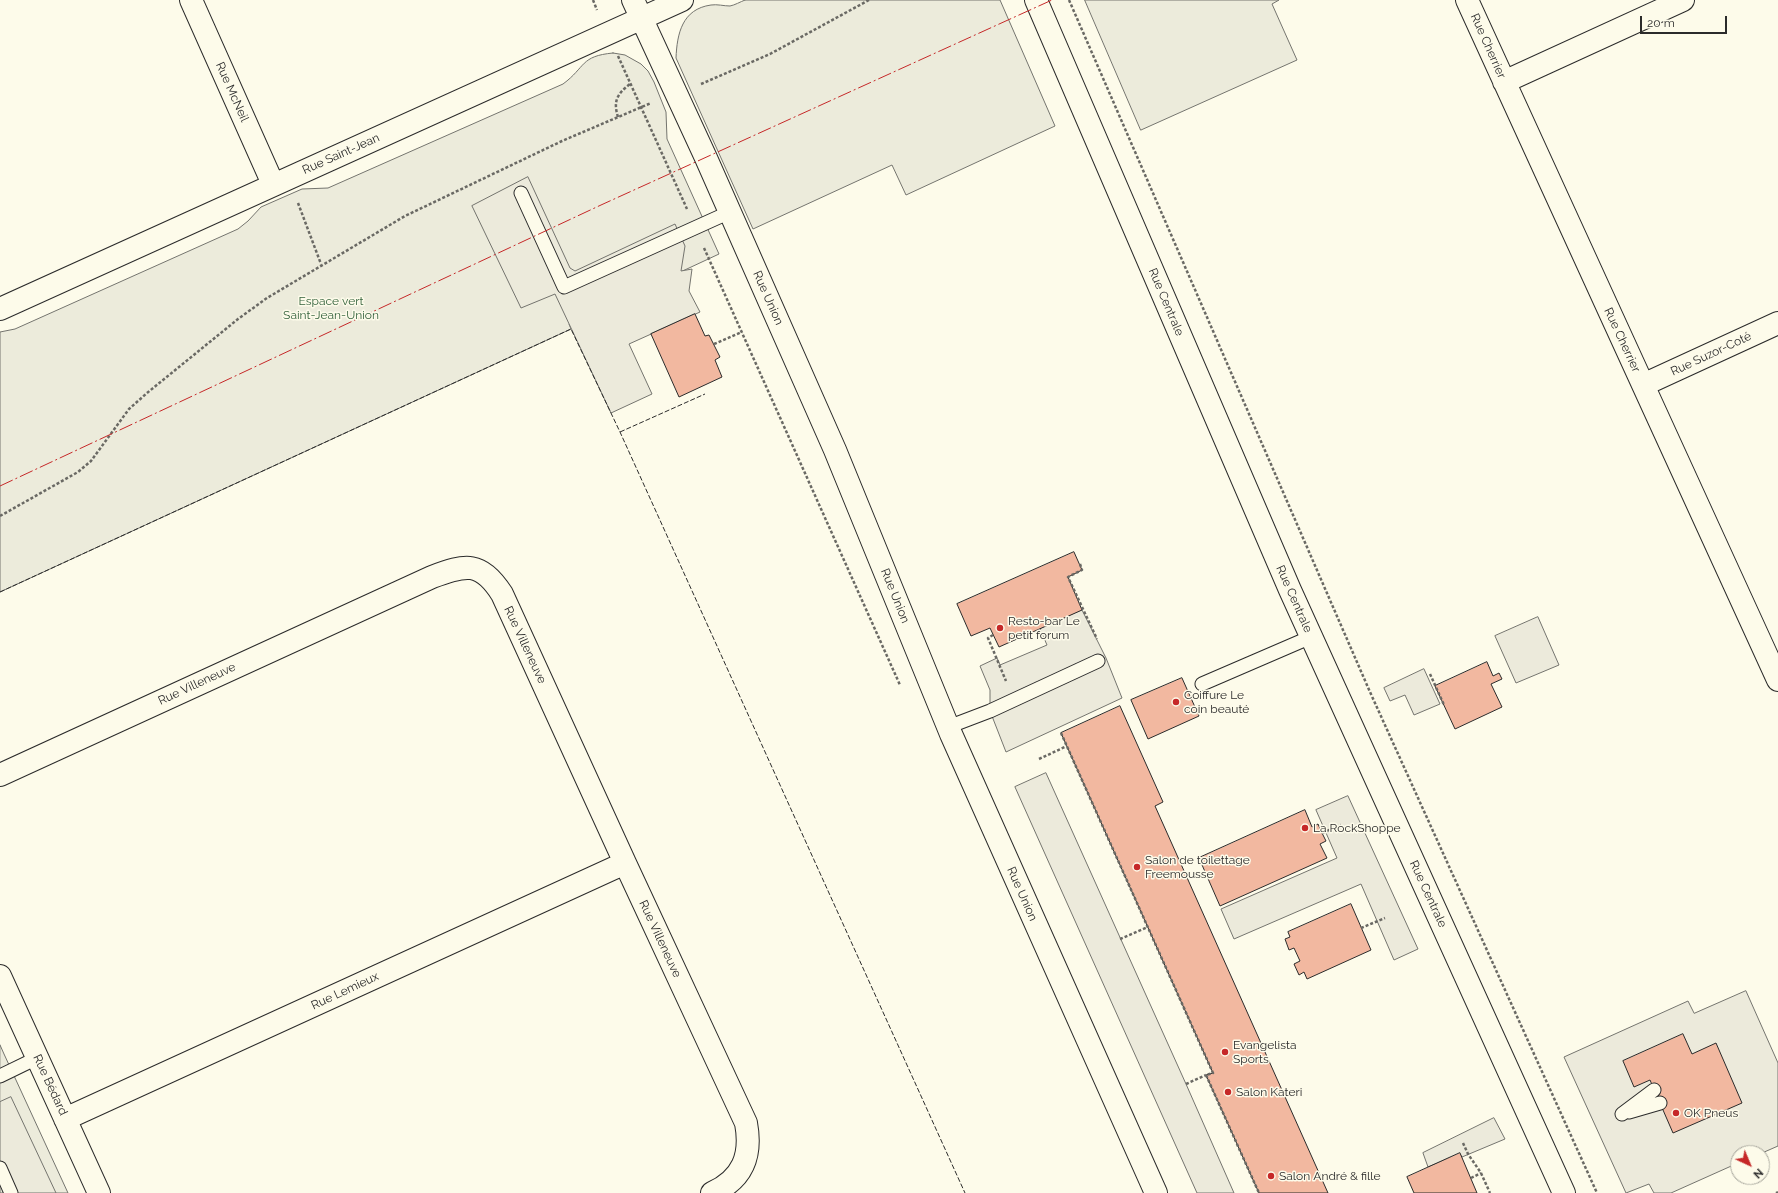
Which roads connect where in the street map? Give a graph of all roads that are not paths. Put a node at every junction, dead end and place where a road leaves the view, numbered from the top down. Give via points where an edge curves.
1 (191, 0) edge
2 (682, 0) edge
3 (1036, 0) edge
4 (1467, 0) edge
5 (1683, 0) edge
6 (637, 9) edge
7 (1504, 82) junction
8 (273, 184) junction
9 (521, 193) dead end
10 (730, 212) junction
11 (0, 309) edge
12 (1778, 323) edge
13 (1643, 385) junction
14 (1311, 636) junction
15 (1098, 661) road end
16 (1778, 680) edge
17 (1202, 684) dead end
18 (948, 727) junction
19 (0, 775) edge
20 (624, 863) junction
21 (0, 976) edge
22 (38, 1058) junction
23 (0, 1076) edge
24 (1654, 1090) dead end
25 (1660, 1104) dead end
26 (65, 1119) junction
27 (0, 1168) edge
28 (11, 1193) edge
29 (99, 1193) edge
30 (712, 1193) edge
31 (1156, 1193) edge
32 (1564, 1193) edge

1 - 8 street, Rue McNeil
2 - 6 street, Rue Saint-Jean
3 - 14 street, Rue Centrale
4 - 7 street, Rue Cherrier
5 - 7 street
6 - 8 street, Rue Saint-Jean
6 - 10 street, Rue Union
7 - 13 street, Rue Cherrier
8 - 11 street, Rue Saint-Jean
9 - 10 lane via 564,287
10 - 18 street, Rue Union via 835,450
12 - 13 street, Rue Suzor-Coté
13 - 16 street, Rue Cherrier
14 - 17 lane
14 - 32 street, Rue Centrale
15 - 18 lane via 990,711
18 - 31 street, Rue Union
19 - 20 street, Rue Villeneuve via 432,576 452,569 469,568 481,571 492,579 502,594
20 - 26 street, Rue Lemieux
20 - 30 street, Rue Villeneuve via 746,1123 749,1139 746,1159 736,1176
21 - 22 street, Rue Bédard
22 - 23 lane
22 - 26 street, Rue Bédard
24 - 25 lane via 1622,1114
26 - 29 street, Rue Bédard
27 - 28 lane

